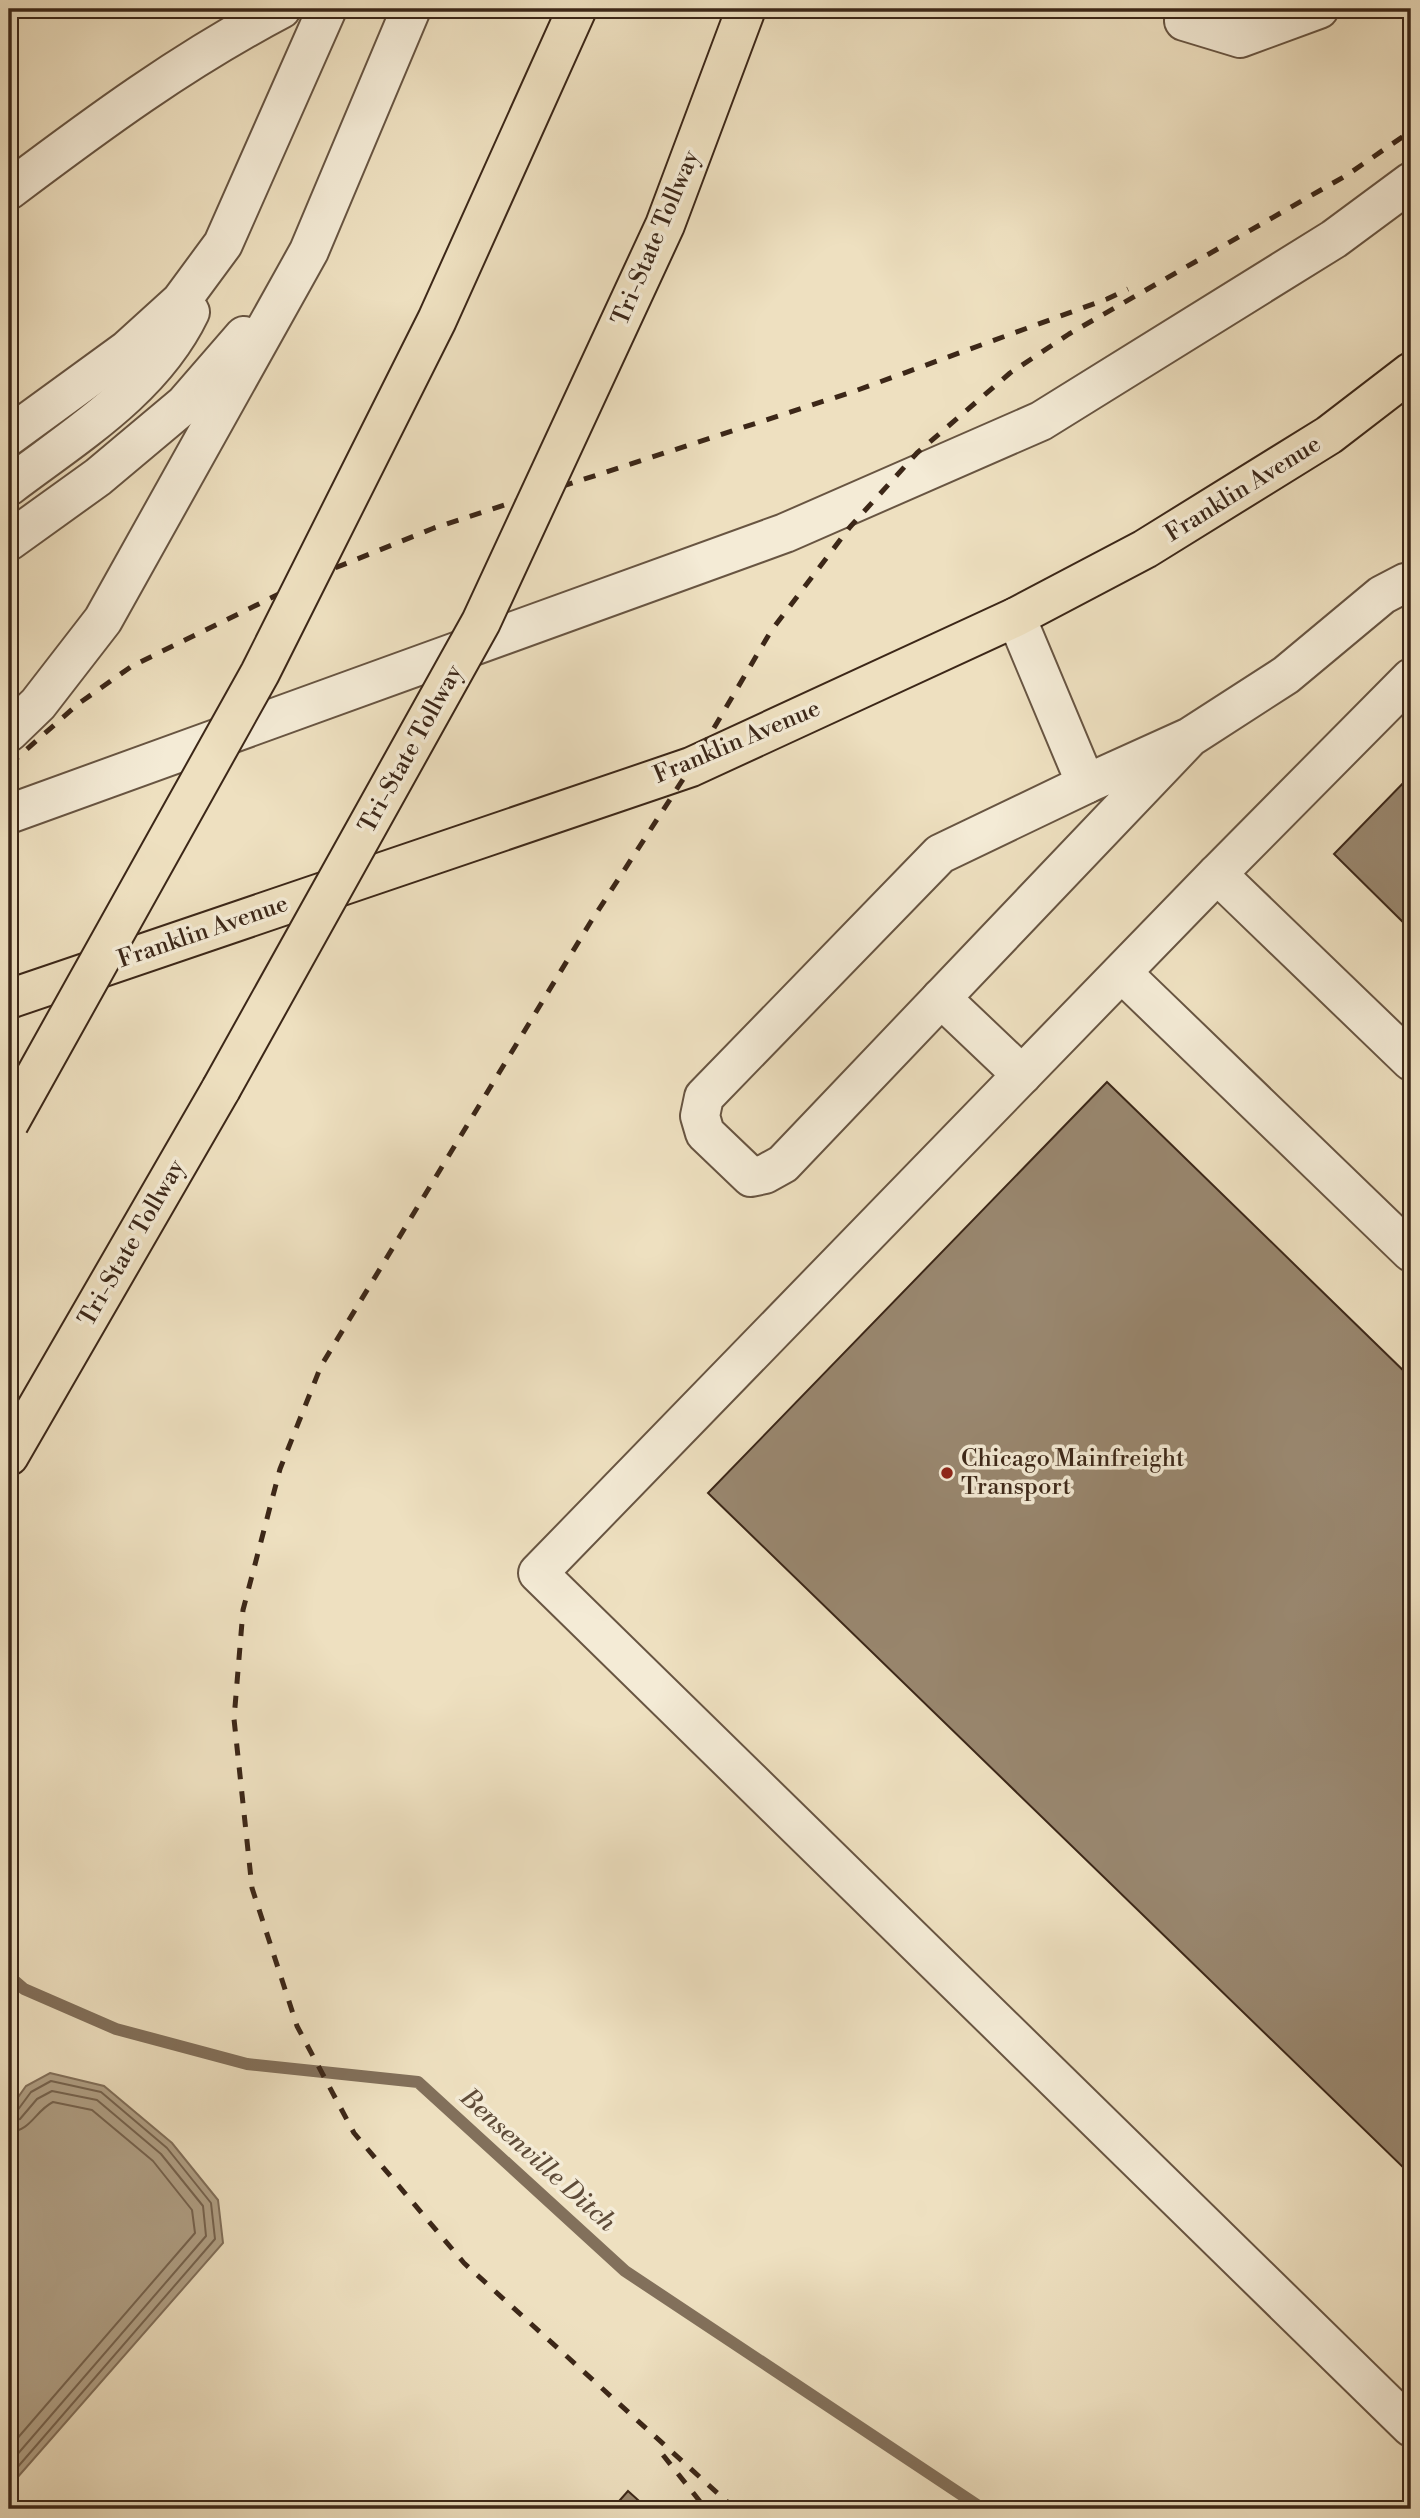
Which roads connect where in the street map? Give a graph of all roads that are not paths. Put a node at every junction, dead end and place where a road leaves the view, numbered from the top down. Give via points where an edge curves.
1 (281, 9) edge
2 (327, 9) edge
3 (411, 9) edge
4 (578, 9) edge
5 (746, 9) edge
6 (1187, 9) edge
7 (1320, 9) edge
8 (1411, 182) edge
9 (9, 190) edge
10 (223, 244) junction
11 (294, 278) junction
12 (1411, 372) edge
13 (9, 436) edge
14 (9, 486) edge
15 (9, 541) edge
16 (1411, 582) edge
17 (1016, 617) junction
18 (1411, 678) edge
19 (9, 732) edge
20 (1190, 737) junction
21 (1086, 784) junction
22 (9, 814) edge
23 (1217, 874) junction
24 (1122, 972) junction
25 (941, 998) junction
26 (9, 999) edge
27 (1411, 1060) edge
28 (1022, 1075) junction
29 (9, 1123) edge
30 (1411, 1252) edge
31 (9, 1456) edge
32 (1411, 2427) edge

1 - 9 lane via 224,39 122,105
2 - 10 lane
3 - 11 lane
4 - 29 main road, bridge via 437,320 260,673
5 - 31 main road, Tri-State Tollway, bridge via 665,225 481,622 221,1089
6 - 7 lane via 1184,21 1240,38
8 - 22 lane via 1334,239 1041,421 785,533
10 - 13 lane via 181,301 127,350
10 - 14 lane via 186,321 152,369 109,411
11 - 15 lane via 185,404 98,477
11 - 19 lane via 103,620 38,704
12 - 17 main road, Franklin Avenue via 1329,435 1145,549
16 - 20 lane via 1381,595 1286,675
17 - 21 lane
17 - 26 main road, Franklin Avenue via 691,766
18 - 23 lane
20 - 21 lane
20 - 25 lane
21 - 25 lane via 940,854 704,1097 700,1116 705,1133 751,1177 783,1164
23 - 24 lane
23 - 27 lane
24 - 28 lane
24 - 30 lane
25 - 28 lane
28 - 32 lane via 538,1573

